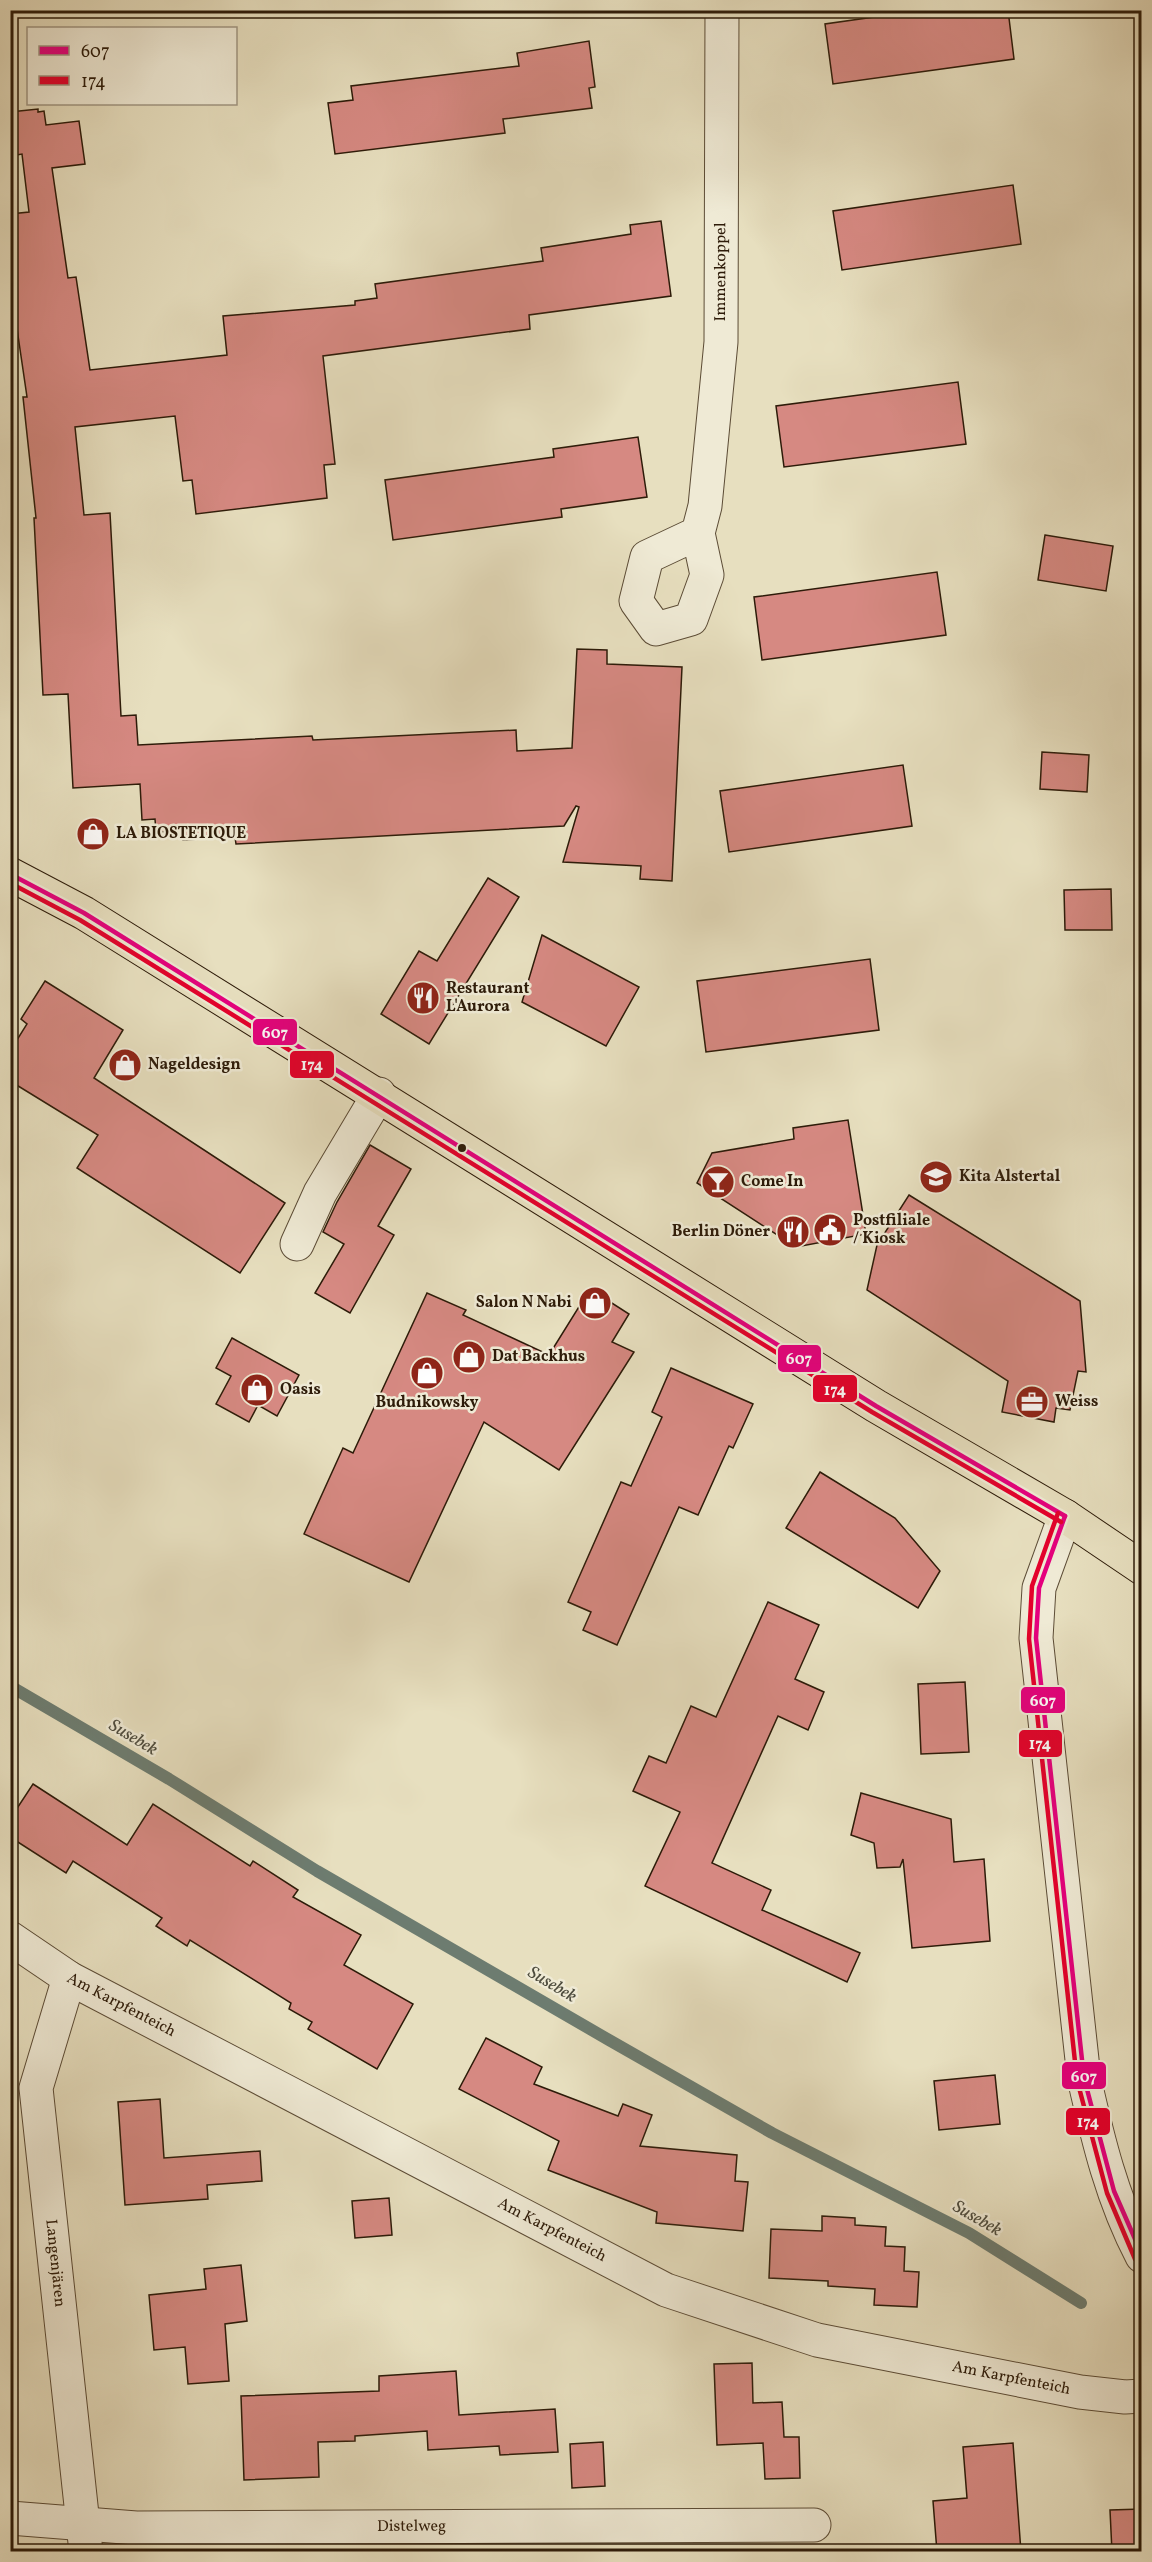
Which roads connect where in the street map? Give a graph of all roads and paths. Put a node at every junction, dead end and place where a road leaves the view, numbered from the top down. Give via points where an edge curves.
1 (722, 10) edge
2 (698, 533) dead end
3 (10, 874) edge
4 (379, 1094) junction
5 (297, 1244) dead end
6 (1065, 1516) junction
7 (1142, 1568) edge
8 (10, 1938) edge
9 (69, 1978) junction
10 (1142, 2256) edge
11 (1142, 2396) edge
12 (10, 2518) edge
13 (813, 2525) dead end
14 (84, 2537) edge

1 - 2 street, Immenkoppel via 722,342 705,506
3 - 4 main road via 84,913
4 - 5 street via 320,1193
4 - 6 main road via 876,1406
6 - 7 main road
6 - 10 street via 1039,1588 1036,1638 1084,2078 1113,2194
8 - 9 street, Am Karpfenteich
9 - 11 street, Am Karpfenteich via 666,2290 817,2340 1080,2391
9 - 14 street, Langenjären via 36,2088
12 - 14 street, Distelweg
13 - 14 street, Distelweg via 136,2528

